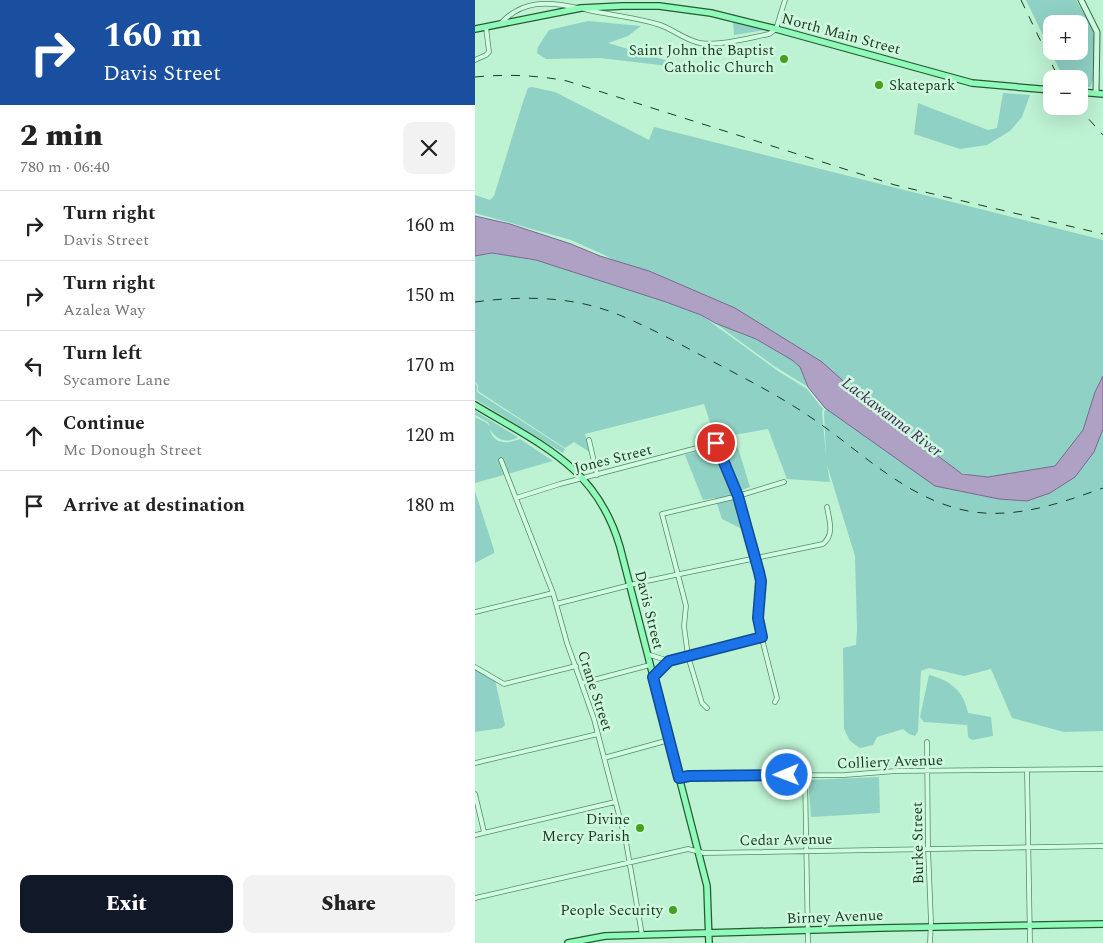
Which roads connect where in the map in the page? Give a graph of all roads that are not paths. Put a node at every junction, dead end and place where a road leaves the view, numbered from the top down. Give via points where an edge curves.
1 (785, 0) edge
2 (1081, 0) edge
3 (581, 8) junction
4 (500, 24) junction
5 (486, 27) junction
6 (475, 29) edge
7 (776, 29) junction
8 (475, 60) edge
9 (1043, 90) edge
10 (1100, 93) edge
11 (475, 405) edge
12 (589, 440) dead end
13 (501, 460) dead end
14 (597, 475) junction
15 (583, 478) junction
16 (785, 482) dead end
17 (738, 496) junction
18 (516, 498) junction
19 (827, 508) dead end
20 (754, 558) junction
21 (678, 574) junction
22 (630, 585) junction
23 (553, 593) junction
24 (556, 604) junction
25 (475, 612) edge
26 (762, 637) junction
27 (647, 654) junction
28 (688, 656) junction
29 (669, 661) junction
30 (650, 665) junction
31 (576, 666) junction
32 (475, 667) edge
33 (653, 677) junction
34 (582, 683) junction
35 (775, 702) dead end
36 (707, 708) dead end
37 (598, 734) junction
38 (669, 740) junction
39 (927, 742) dead end
40 (604, 758) junction
41 (475, 763) edge
42 (1103, 769) edge
43 (1027, 770) junction
44 (928, 771) junction
45 (805, 775) junction
46 (679, 778) junction
47 (475, 794) edge
48 (615, 802) junction
49 (484, 832) junction
50 (475, 835) edge
51 (1028, 846) junction
52 (1103, 846) edge
53 (928, 848) junction
54 (806, 851) junction
55 (698, 852) junction
56 (630, 863) junction
57 (475, 898) edge
58 (1103, 924) edge
59 (1030, 926) junction
60 (930, 928) junction
61 (809, 930) junction
62 (709, 933) junction
63 (643, 935) junction
64 (568, 943) edge
65 (709, 943) edge
66 (808, 943) edge
67 (930, 943) edge
68 (1030, 943) edge

1 - 7 street
2 - 10 street via 1097,32
3 - 4 main road, North Main Street
3 - 4 street via 555,3 526,4 507,15
3 - 7 main road, North Main Street via 659,6 711,13
3 - 7 street via 655,23 700,43 769,34
4 - 5 main road, North Main Street
5 - 6 main road, North Main Street
5 - 8 street via 489,52
7 - 9 main road, North Main Street via 972,83
11 - 15 main road, Davis Street via 554,453
12 - 14 street
13 - 18 street, Crane Street
14 - 15 street, Jones Street
14 - 17 street, Jones Street via 716,443
15 - 18 street, Jones Street
15 - 22 main road, Davis Street via 600,499 612,523
16 - 17 street
17 - 20 street
17 - 21 street via 662,514
18 - 23 street, Crane Street
19 - 20 street via 831,532 823,544
20 - 21 street
20 - 26 street via 761,581 758,618
21 - 22 street
21 - 28 street via 686,606
22 - 24 street
22 - 27 main road, Davis Street
23 - 24 street, Crane Street
23 - 25 street
24 - 31 street, Crane Street
26 - 28 street
26 - 35 street via 777,698
27 - 29 street
27 - 30 main road, Davis Street
28 - 29 street
28 - 36 street via 702,703
29 - 33 street
30 - 33 main road, Davis Street
30 - 34 street
31 - 32 street via 504,684
31 - 34 street, Crane Street
33 - 38 main road, Davis Street
34 - 37 street, Crane Street
37 - 40 street, Crane Street
37 - 41 street
38 - 40 street
38 - 46 main road, Davis Street
39 - 44 street, Burke Street
40 - 48 street, Crane Street
42 - 43 street, Colliery Avenue
43 - 44 street, Colliery Avenue
43 - 51 street
44 - 45 street, Colliery Avenue
44 - 53 street, Burke Street
45 - 46 street, Colliery Avenue
45 - 54 street
46 - 55 main road, Davis Street
47 - 49 street
48 - 49 street
48 - 56 street, Crane Street
49 - 50 street
51 - 52 street, Cedar Avenue
51 - 53 street, Cedar Avenue
51 - 59 street
53 - 54 street, Cedar Avenue
53 - 60 street, Burke Street
54 - 55 street, Cedar Avenue
54 - 61 street
55 - 56 street, Cedar Avenue via 688,849
55 - 62 main road, Davis Street via 707,891
56 - 57 street, Cedar Avenue
56 - 63 street, Crane Street
58 - 59 main road, Birney Avenue
59 - 60 main road, Birney Avenue
59 - 68 street
60 - 61 main road, Birney Avenue
60 - 67 street, Burke Street
61 - 62 main road, Birney Avenue
61 - 66 street
62 - 63 main road, Birney Avenue
62 - 65 main road, Davis Street
63 - 64 main road, Birney Avenue via 598,937

